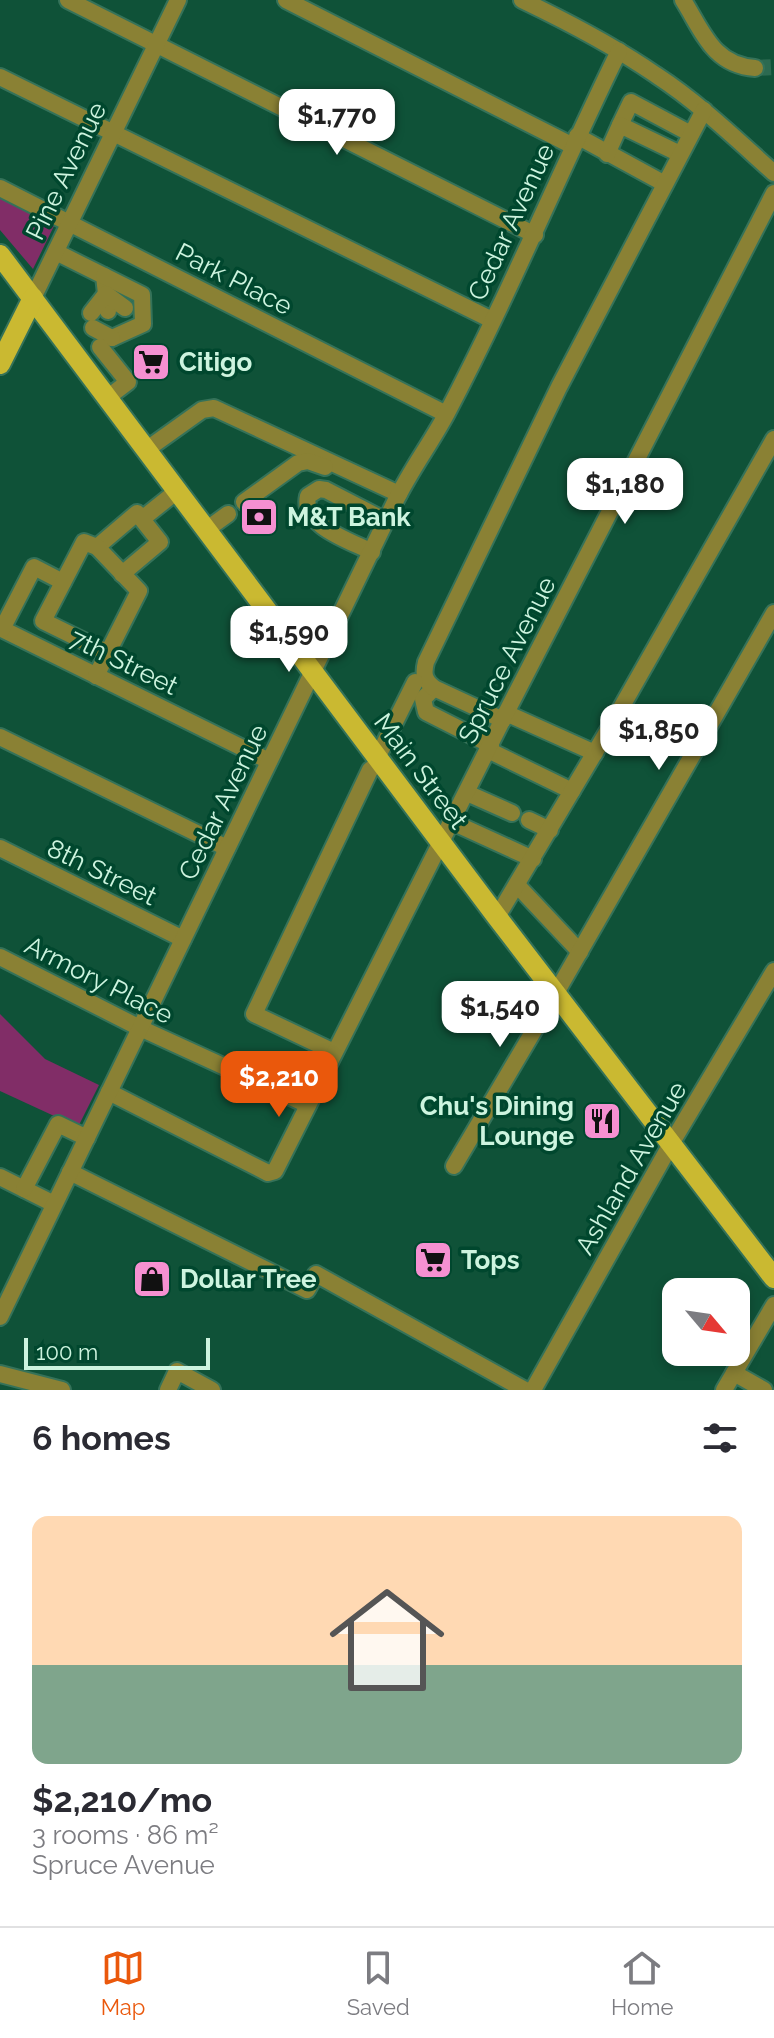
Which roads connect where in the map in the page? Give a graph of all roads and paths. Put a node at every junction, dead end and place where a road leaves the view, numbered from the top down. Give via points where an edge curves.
1 (68, 0) edge
2 (178, 0) edge
3 (286, 0) edge
4 (522, 0) edge
5 (683, 0) edge
6 (157, 44) junction
7 (619, 51) junction
8 (755, 68) tunnel mouth
9 (0, 77) edge
10 (704, 110) junction
11 (620, 125) junction
12 (114, 133) junction
13 (691, 134) junction
14 (575, 141) junction
15 (607, 154) junction
16 (680, 154) junction
17 (774, 173) edge
18 (665, 184) junction
19 (0, 188) edge
20 (774, 193) edge
21 (71, 222) junction
22 (535, 235) junction
23 (56, 252) junction
24 (0, 255) edge
25 (104, 276) junction
26 (33, 298) junction
27 (492, 320) junction
28 (108, 321) junction
29 (81, 362) junction
30 (0, 364) edge
31 (107, 398) junction
32 (446, 414) junction
33 (774, 439) edge
34 (146, 450) junction
35 (177, 491) junction
36 (397, 498) junction
37 (244, 502) dead end
38 (228, 514) dead end
39 (142, 519) junction
40 (386, 521) junction
41 (206, 530) junction
42 (97, 547) junction
43 (372, 552) junction
44 (122, 574) junction
45 (63, 582) junction
46 (774, 613) edge
47 (1, 629) edge
48 (75, 637) junction
49 (108, 653) junction
50 (64, 660) junction
51 (313, 671) junction
52 (96, 676) junction
53 (415, 682) dead end
54 (434, 688) junction
55 (504, 716) junction
56 (0, 737) edge
57 (489, 748) junction
58 (595, 753) junction
59 (379, 760) junction
60 (269, 761) junction
61 (572, 791) junction
62 (467, 793) junction
63 (512, 813) dead end
64 (529, 820) dead end
65 (452, 822) junction
66 (550, 830) junction
67 (442, 842) junction
68 (0, 848) edge
69 (227, 848) junction
70 (533, 859) junction
71 (517, 885) junction
72 (497, 917) junction
73 (183, 939) junction
74 (580, 952) junction
75 (0, 957) edge
76 (774, 971) edge
77 (556, 993) junction
78 (140, 1028) junction
79 (334, 1052) junction
80 (109, 1092) junction
81 (308, 1105) junction
82 (87, 1138) junction
83 (671, 1144) junction
84 (454, 1166) dead end
85 (70, 1172) junction
86 (0, 1177) edge
87 (24, 1189) junction
88 (54, 1204) junction
89 (774, 1278) edge
90 (5, 1292) edge
91 (774, 1305) edge
92 (0, 1317) edge
93 (734, 1373) junction
94 (0, 1374) edge
95 (62, 1390) edge
96 (168, 1390) edge
97 (212, 1390) edge
98 (525, 1390) edge
99 (533, 1390) edge
100 (724, 1390) edge
101 (764, 1390) edge

1 - 6 street
2 - 6 street, Pine Avenue
3 - 14 street
4 - 7 street
5 - 8 street via 724,61
6 - 12 street, Pine Avenue
6 - 22 street
7 - 10 street
7 - 14 street, Cedar Avenue
9 - 12 street
10 - 13 street
10 - 17 street
11 - 13 street via 631,102
11 - 15 street
11 - 16 street
12 - 21 street, Pine Avenue
12 - 27 street
13 - 16 street
14 - 15 street
14 - 22 street, Cedar Avenue
15 - 18 street
16 - 18 street
18 - 54 street via 559,387 426,662 426,681
19 - 21 street, Park Place
20 - 55 street, Spruce Avenue
21 - 23 street, Pine Avenue
21 - 32 street, Park Place
22 - 27 street, Cedar Avenue
23 - 25 street
23 - 26 street, Pine Avenue
24 - 26 main road, Main Street
25 - 28 street
25 - 28 street via 142,295 143,324
26 - 29 main road, Main Street
26 - 30 main road, Pine Avenue
27 - 32 street, Cedar Avenue
28 - 29 street
28 - 31 street via 128,382
29 - 31 main road, Main Street
31 - 34 main road, Main Street
32 - 36 street, Cedar Avenue
33 - 58 street
34 - 35 main road, Main Street
34 - 36 street via 202,410 214,408
35 - 39 street
35 - 41 main road, Main Street
36 - 37 street via 308,461
36 - 40 street, Cedar Avenue
38 - 41 street
39 - 42 street via 137,513
39 - 44 street via 160,542
40 - 43 street, Cedar Avenue
40 - 43 street via 326,490 308,496 310,515 321,525
41 - 51 main road, Main Street
42 - 44 street
42 - 45 street via 84,542
43 - 51 street, Cedar Avenue
44 - 49 street via 139,591
45 - 47 street via 34,567
45 - 48 street via 43,621
46 - 74 street
47 - 50 street, 7th Street
48 - 49 street
48 - 50 street
49 - 52 street
50 - 52 street, 7th Street
51 - 59 main road, Main Street
51 - 60 street, Cedar Avenue
52 - 60 street, 7th Street
53 - 59 street
54 - 55 street
54 - 57 street via 423,699 426,712
55 - 57 street, Spruce Avenue
55 - 58 street
56 - 69 street
57 - 61 street
57 - 62 street, Spruce Avenue
58 - 61 street
59 - 67 main road, Main Street
59 - 79 street via 254,1014
60 - 69 street, Cedar Avenue
61 - 66 street
62 - 63 street
62 - 65 street, Spruce Avenue
64 - 66 street
65 - 67 street, Spruce Avenue
65 - 70 street
66 - 70 street
67 - 72 main road, Main Street
67 - 79 street, Spruce Avenue
68 - 73 street, 8th Street
69 - 73 street, Cedar Avenue
70 - 71 street
71 - 72 street
71 - 74 street
72 - 77 main road, Main Street
73 - 78 street, Cedar Avenue
74 - 77 street
75 - 78 street, Armory Place
76 - 83 street, Ashland Avenue
77 - 83 main road, Main Street
77 - 84 street
78 - 80 street, Cedar Avenue
78 - 81 street, Armory Place
79 - 81 street, Spruce Avenue
80 - 81 street, Spruce Avenue via 268,1173 275,1171
80 - 82 street, Cedar Avenue
82 - 85 street, Cedar Avenue
82 - 87 street via 58,1124
83 - 89 main road, Main Street
83 - 99 street, Ashland Avenue
85 - 88 street, Cedar Avenue
85 - 98 street via 307,1290 316,1274
86 - 87 street
87 - 88 street
88 - 90 street, Cedar Avenue
90 - 92 street, Cedar Avenue
91 - 93 street
93 - 100 street
93 - 101 street
94 - 95 street
96 - 97 street via 177,1371

